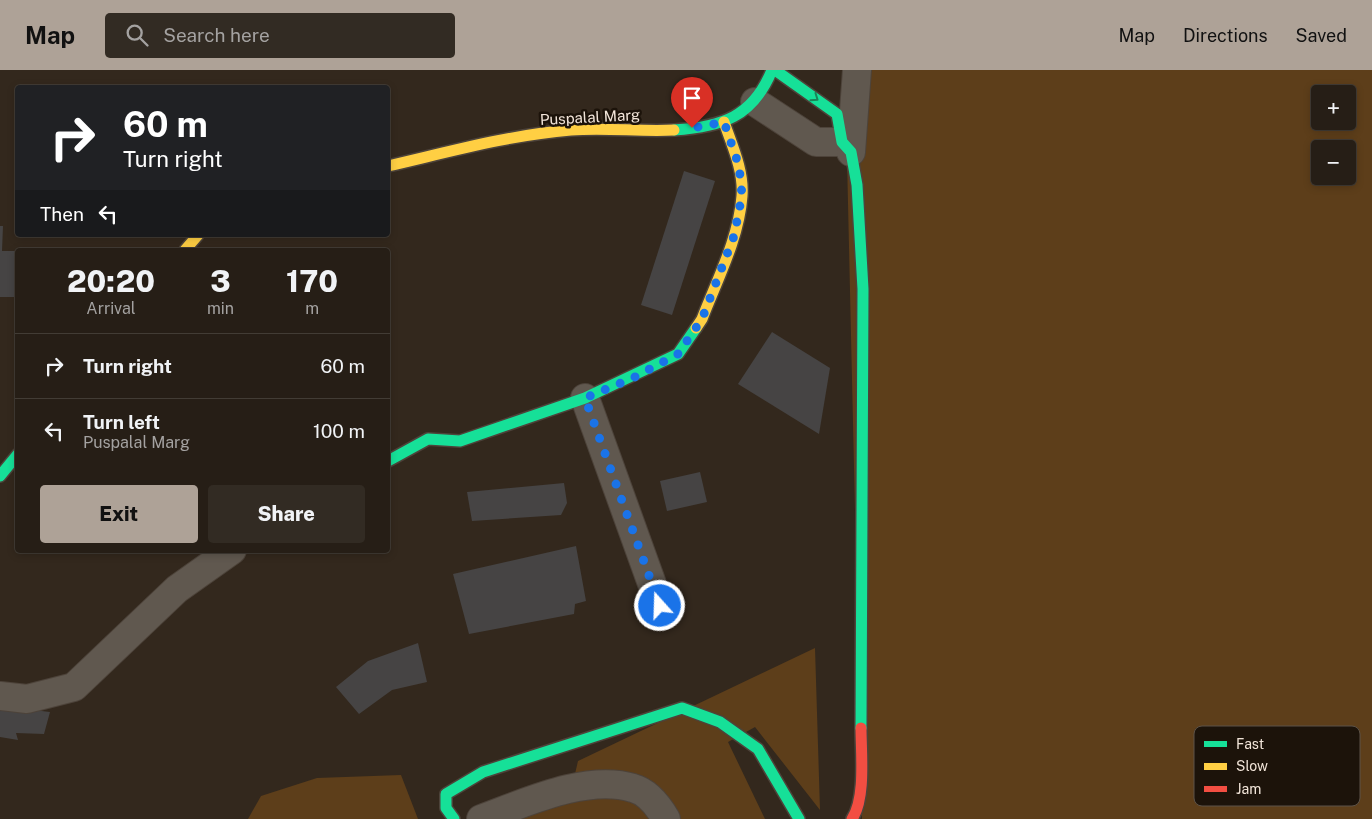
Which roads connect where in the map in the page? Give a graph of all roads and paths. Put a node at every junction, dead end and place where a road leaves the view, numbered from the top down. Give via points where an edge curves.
1 (772, 70) edge
2 (776, 70) edge
3 (857, 70) edge
4 (755, 102) junction
5 (724, 122) junction
6 (846, 147) junction
7 (390, 166) edge
8 (196, 237) edge
9 (187, 248) edge
10 (585, 398) junction
11 (15, 458) edge
12 (390, 460) edge
13 (0, 476) edge
14 (228, 553) edge
15 (660, 606) dead end
16 (0, 696) edge
17 (454, 819) edge
18 (481, 819) edge
19 (666, 819) edge
20 (799, 819) edge
21 (852, 819) edge

1 - 4 street, Puspalal Marg
2 -> 6 street via 837,114
3 - 6 street
4 - 5 street, Puspalal Marg via 740,115
4 - 6 street via 816,142
5 - 7 street, Puspalal Marg via 692,128 575,130 521,136
5 - 10 street via 739,166 742,195 734,236 702,319 678,354
6 - 21 street via 858,185 863,290 862,783 856,814
8 - 9 street
10 - 12 street via 460,441 428,439
10 - 15 street
11 - 13 street
14 - 16 street via 177,590 74,687 27,699
17 - 20 street via 446,808 446,794 483,772 682,708 720,722 758,749
18 - 19 street via 551,794 597,784 634,788 657,804

